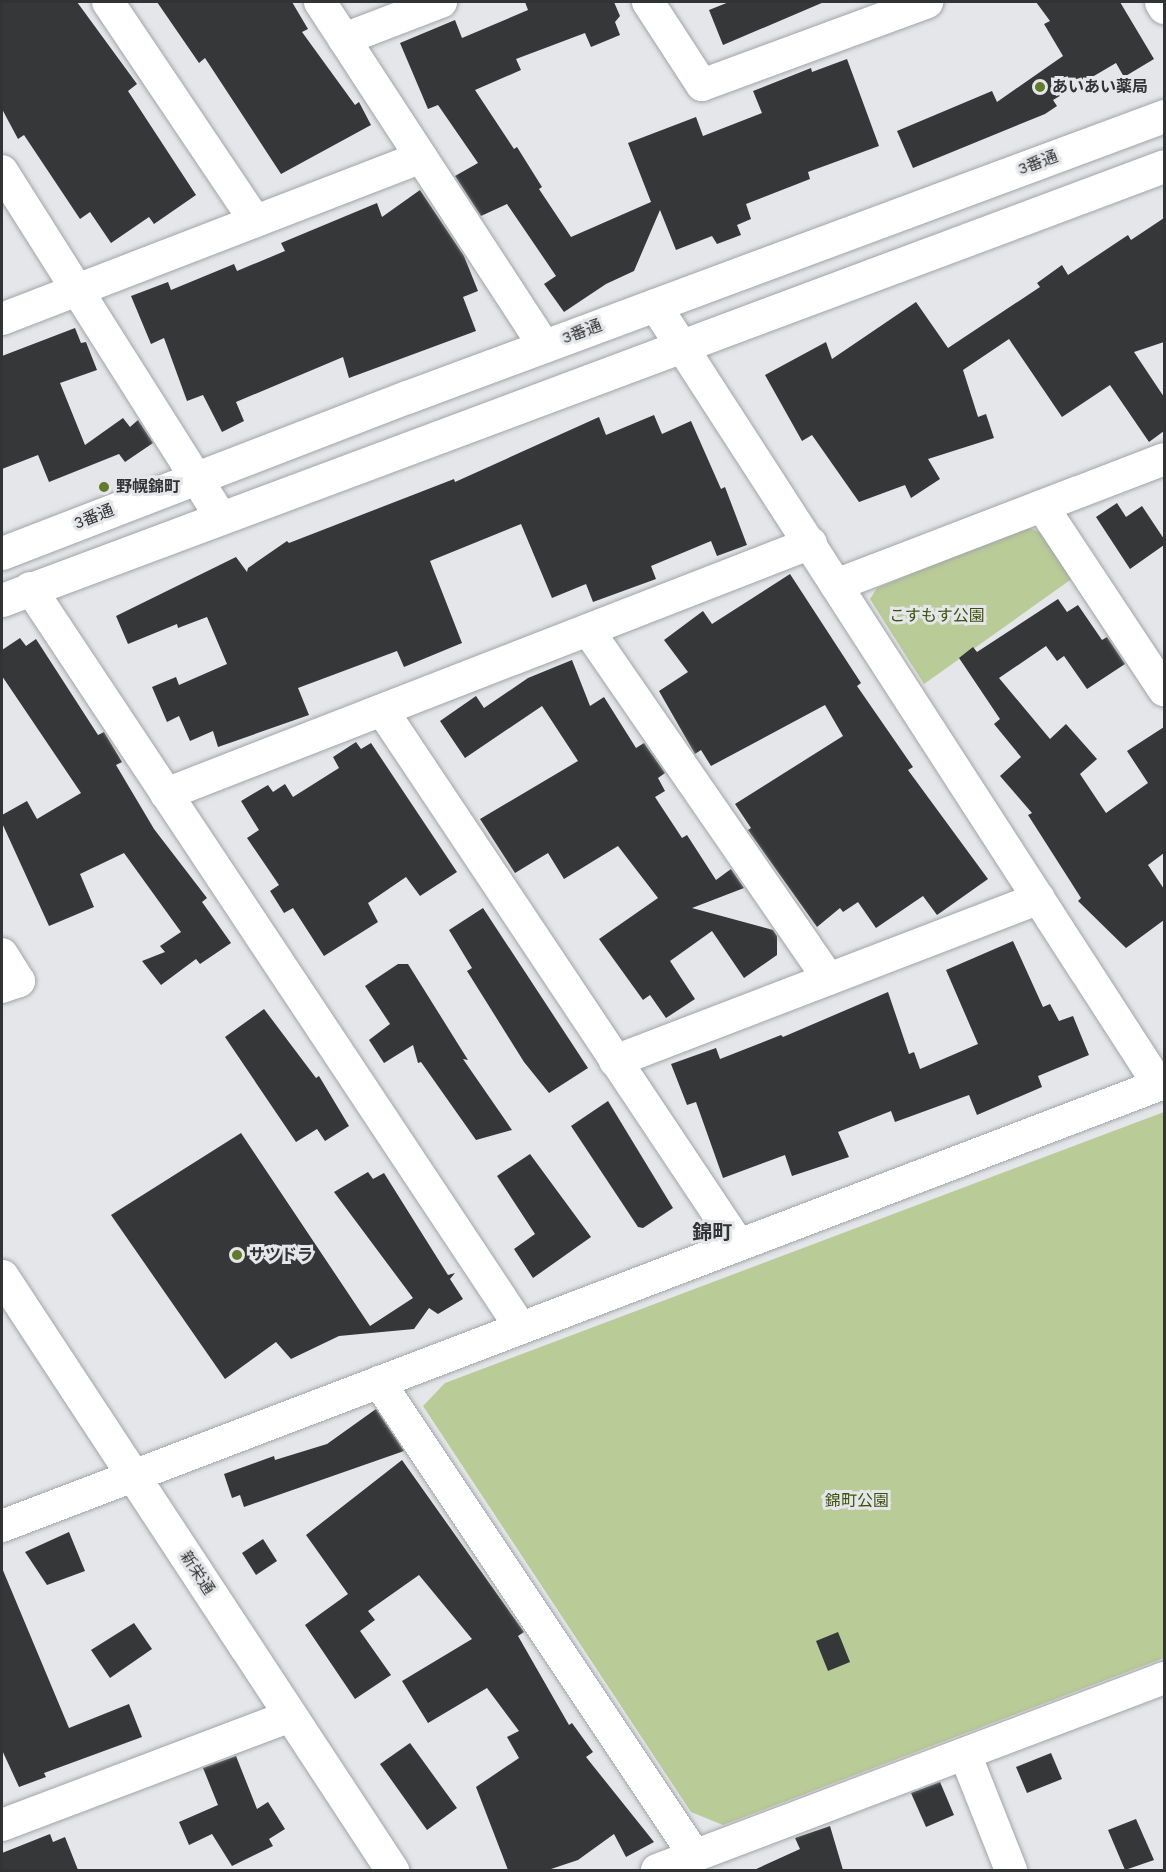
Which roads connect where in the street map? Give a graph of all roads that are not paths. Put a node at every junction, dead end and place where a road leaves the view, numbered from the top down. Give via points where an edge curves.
1 (108, 2) edge
2 (320, 2) edge
3 (441, 2) edge
4 (648, 2) edge
5 (927, 2) edge
6 (1161, 2) edge
7 (1164, 7) edge
8 (344, 39) junction
9 (1164, 116) edge
10 (421, 157) junction
11 (1164, 166) edge
12 (2, 171) edge
13 (255, 221) junction
14 (78, 289) junction
15 (655, 305) junction
16 (2, 319) edge
17 (544, 345) junction
18 (684, 345) junction
19 (1164, 459) edge
20 (199, 477) junction
21 (1042, 506) junction
22 (221, 517) junction
23 (811, 543) junction
24 (2, 553) edge
25 (836, 585) junction
26 (16, 594) edge
27 (588, 630) junction
28 (1164, 690) edge
29 (382, 710) junction
30 (166, 794) junction
31 (1039, 898) junction
32 (2, 954) edge
33 (829, 979) junction
34 (2, 987) edge
35 (615, 1061) junction
36 (1162, 1084) edge
37 (739, 1245) junction
38 (2, 1276) edge
39 (521, 1328) junction
40 (379, 1382) junction
41 (133, 1476) junction
42 (6, 1515) edge
43 (1164, 1678) edge
44 (291, 1716) junction
45 (965, 1754) junction
46 (2, 1825) edge
47 (695, 1856) junction
48 (392, 1870) edge
49 (657, 1870) edge
50 (1011, 1870) edge

1 - 13 street
2 - 8 street
3 - 8 street
4 - 5 street via 702,85
6 - 7 street
8 - 10 street
9 - 15 street, 3番通
10 - 13 street
10 - 17 street
11 - 18 street
12 - 14 street
13 - 14 street
14 - 16 street
14 - 20 street
15 - 17 street, 3番通
15 - 18 street
17 - 20 street, 3番通
18 - 22 street
18 - 23 street
19 - 21 street
20 - 22 street
20 - 24 street, 3番通
21 - 25 street
21 - 28 street
22 - 26 street
23 - 25 street
23 - 27 street
25 - 31 street
26 - 30 street
27 - 29 street
27 - 33 street
29 - 30 street
29 - 35 street
30 - 39 street
31 - 33 street
31 - 36 street
32 - 34 street via 19,981
33 - 35 street
35 - 37 street
36 - 37 street
37 - 39 street
38 - 41 street, 新栄通
39 - 40 street
40 - 41 street
40 - 47 street
41 - 42 street
41 - 44 street, 新栄通
43 - 45 street
44 - 46 street
44 - 48 street, 新栄通
45 - 47 street
45 - 50 street
47 - 49 street

